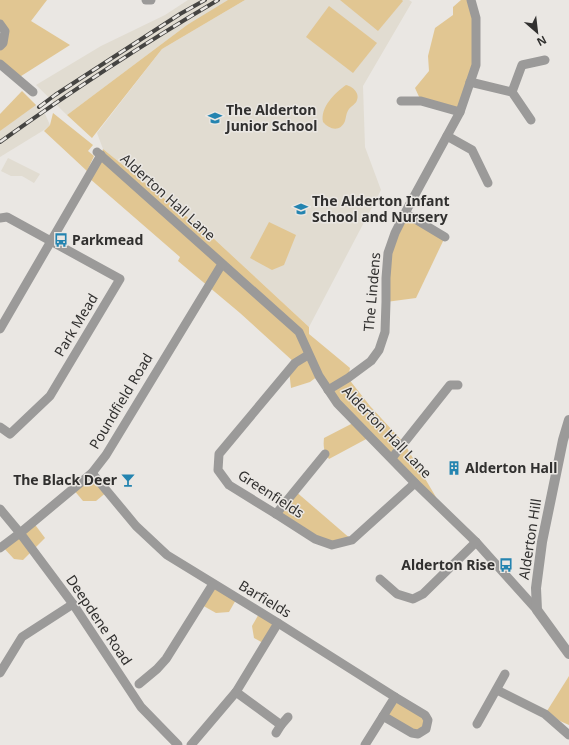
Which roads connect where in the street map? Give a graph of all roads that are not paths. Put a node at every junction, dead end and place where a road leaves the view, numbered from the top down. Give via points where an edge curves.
1 (146, 0) edge
2 (151, 0) edge
3 (471, 0) edge
4 (0, 24) edge
5 (0, 46) edge
6 (545, 60) dead end
7 (0, 64) edge
8 (470, 82) junction
9 (33, 92) dead end
10 (512, 92) junction
11 (401, 101) dead end
12 (460, 112) junction
13 (531, 120) dead end
14 (447, 136) junction
15 (488, 183) dead end
16 (405, 213) junction
17 (0, 218) edge
18 (444, 237) dead end
19 (51, 241) junction
20 (222, 264) junction
21 (0, 329) edge
22 (308, 355) junction
23 (458, 385) dead end
24 (328, 390) junction
25 (569, 420) edge
26 (0, 427) edge
27 (325, 454) dead end
28 (392, 458) junction
29 (92, 472) junction
30 (415, 483) junction
31 (0, 509) edge
32 (276, 514) junction
33 (20, 532) junction
34 (476, 542) junction
35 (0, 548) edge
36 (380, 579) dead end
37 (212, 584) junction
38 (73, 604) junction
39 (537, 610) junction
40 (278, 623) junction
41 (569, 654) edge
42 (0, 673) edge
43 (505, 674) dead end
44 (139, 684) dead end
45 (497, 690) junction
46 (236, 692) junction
47 (395, 697) junction
48 (383, 716) junction
49 (288, 717) dead end
50 (477, 724) dead end
51 (281, 725) junction
52 (276, 733) dead end
53 (569, 736) edge
54 (178, 745) edge
55 (191, 745) edge
56 (365, 745) edge

1 - 2 street
3 - 8 street, The Lindens via 476,18 476,65
4 - 5 street via 5,31
6 - 10 street via 522,65
7 - 9 street
8 - 10 street
8 - 12 street, The Lindens
10 - 13 street
11 - 12 street via 421,101
12 - 14 street, The Lindens
14 - 15 street via 472,150
14 - 16 street, The Lindens
16 - 18 street
16 - 24 street, The Lindens via 388,253 385,332 380,350 371,361
17 - 19 street via 7,217
19 - 20 street, Alderton Hall Lane via 89,178 99,154
19 - 21 street
19 - 26 street, Park Mead via 120,279 50,396 10,434
20 - 22 street, Alderton Hall Lane via 299,332
20 - 29 street, Poundfield Road via 106,455
22 - 24 street, Alderton Hall Lane
22 - 32 street, Greenfields via 295,363 219,454 218,470 229,485
23 - 28 street via 450,385
24 - 28 street, Alderton Hall Lane via 337,403
25 - 39 street, Alderton Hill via 542,542 536,588
27 - 32 street
28 - 30 street, Alderton Hall Lane
29 - 33 street, Poundfield Road
29 - 37 street, Barfields via 136,526 167,555
30 - 32 street, Greenfields via 352,540 332,545 315,539
30 - 34 street, Alderton Hall Lane
31 - 33 street, Deepdene Road
33 - 35 street, Poundfield Road
33 - 38 street, Deepdene Road
34 - 36 street via 423,594 413,599 397,594
34 - 39 street, Alderton Hall Lane
37 - 40 street, Barfields
37 - 44 street via 166,659
38 - 42 street via 22,637
38 - 54 street, Deepdene Road via 140,707
39 - 41 street
40 - 46 street
40 - 47 street, Barfields
43 - 45 street
45 - 50 street
45 - 53 street via 546,714
46 - 51 street
46 - 55 street
47 - 48 street
47 - 48 street, Barfields via 425,715 428,720 426,729 418,734 412,733
48 - 56 street
49 - 51 street
51 - 52 street

